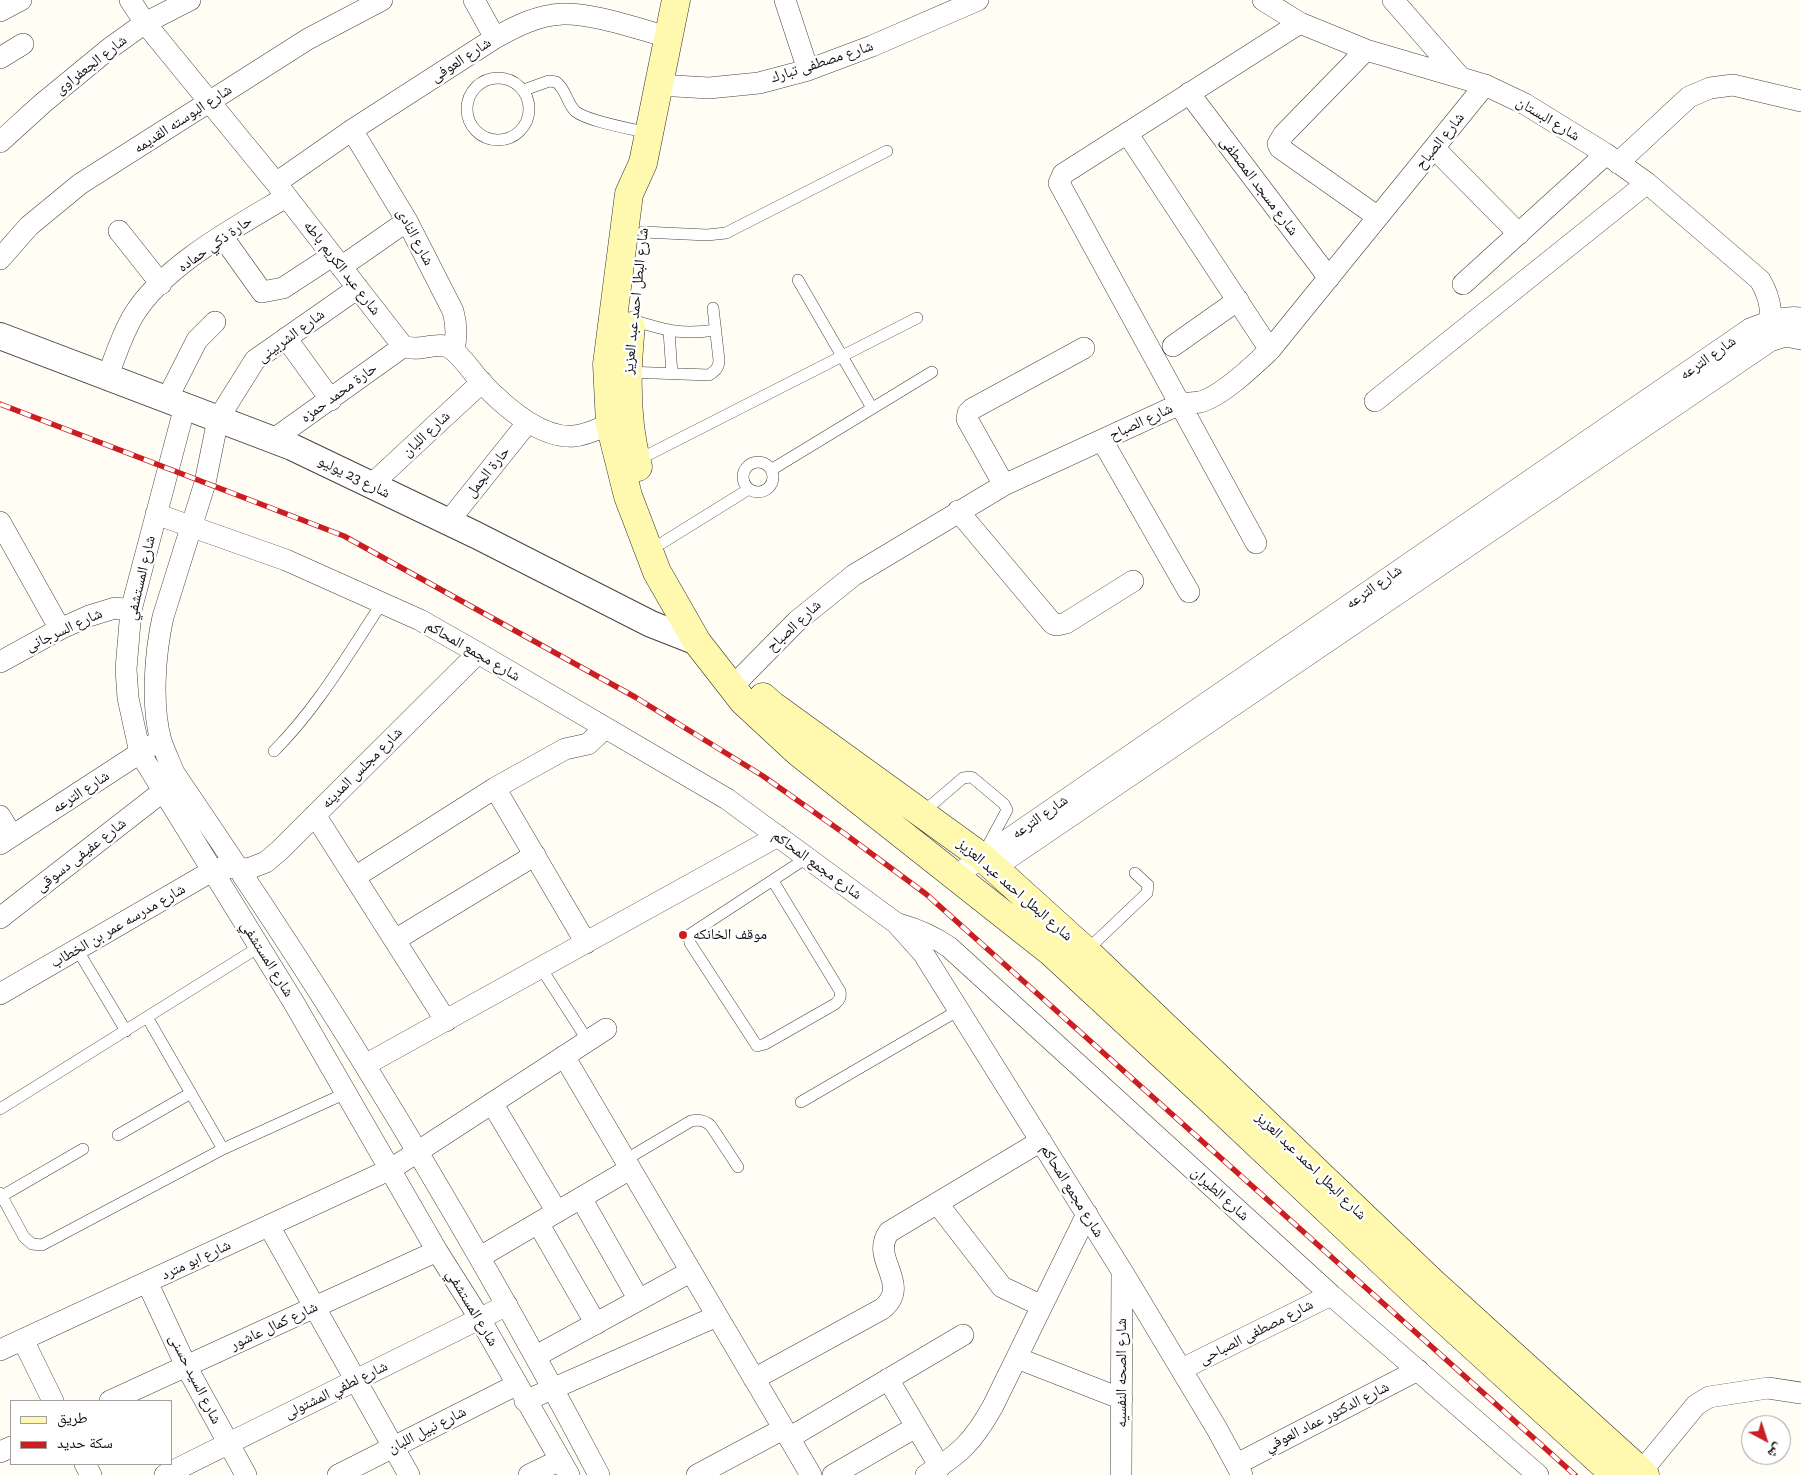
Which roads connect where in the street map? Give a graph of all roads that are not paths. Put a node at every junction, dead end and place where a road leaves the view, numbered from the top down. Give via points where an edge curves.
1 (21, 0) edge
2 (130, 0) edge
3 (190, 0) edge
4 (382, 0) edge
5 (474, 0) edge
6 (676, 0) edge
7 (784, 0) edge
8 (978, 0) edge
9 (1263, 0) edge
10 (1393, 0) edge
11 (584, 8) edge
12 (0, 11) edge
13 (145, 23) junction
14 (1300, 23) junction
15 (668, 37) junction
16 (495, 38) junction
17 (23, 44) dead end
18 (1366, 50) junction
19 (0, 58) edge
20 (808, 70) junction
21 (1460, 77) junction
22 (658, 85) junction
23 (1485, 85) junction
24 (524, 90) junction
25 (1189, 94) junction
26 (1801, 100) edge
27 (208, 102) junction
28 (352, 130) junction
29 (649, 133) junction
30 (1127, 134) junction
31 (0, 142) edge
32 (1434, 148) junction
33 (887, 152) dead end
34 (1612, 158) junction
35 (643, 163) junction
36 (1646, 183) junction
37 (281, 190) junction
38 (1378, 217) junction
39 (407, 221) junction
40 (119, 231) dead end
41 (643, 232) junction
42 (1519, 234) junction
43 (222, 236) junction
44 (0, 260) edge
45 (336, 261) junction
46 (1329, 278) junction
47 (798, 280) dead end
48 (161, 284) junction
49 (1463, 284) dead end
50 (358, 288) junction
51 (1238, 300) junction
52 (713, 308) dead end
53 (917, 318) dead end
54 (1801, 318) edge
55 (632, 320) junction
56 (1771, 321) junction
57 (215, 322) dead end
58 (716, 330) junction
59 (669, 331) junction
60 (0, 336) edge
61 (286, 338) junction
62 (1801, 338) edge
63 (404, 346) junction
64 (1174, 346) dead end
65 (1084, 348) dead end
66 (454, 350) junction
67 (1270, 350) junction
68 (842, 357) junction
69 (627, 372) junction
70 (932, 372) dead end
71 (672, 374) junction
72 (108, 376) junction
73 (482, 382) junction
74 (331, 400) junction
75 (1375, 401) dead end
76 (176, 403) junction
77 (1180, 404) junction
78 (872, 408) junction
79 (218, 419) junction
80 (528, 422) junction
81 (610, 424) junction
82 (274, 439) junction
83 (1102, 440) junction
84 (636, 461) junction
85 (771, 470) junction
86 (370, 485) junction
87 (1004, 485) junction
88 (749, 489) junction
89 (958, 511) junction
90 (156, 514) junction
91 (0, 522) edge
92 (448, 522) junction
93 (191, 527) junction
94 (1256, 542) dead end
95 (662, 543) junction
96 (1133, 581) dead end
97 (1189, 592) dead end
98 (382, 603) junction
99 (131, 610) junction
100 (60, 629) junction
101 (697, 642) junction
102 (478, 653) junction
103 (0, 662) edge
104 (737, 681) junction
105 (605, 728) junction
106 (161, 740) junction
107 (274, 751) dead end
108 (140, 753) junction
109 (495, 788) junction
110 (162, 792) junction
111 (921, 814) junction
112 (315, 815) junction
113 (0, 816) edge
114 (778, 836) junction
115 (6, 840) edge
116 (535, 855) junction
117 (808, 857) junction
118 (988, 862) junction
119 (238, 868) junction
120 (212, 870) junction
121 (1135, 873) dead end
122 (955, 876) junction
123 (355, 877) junction
124 (773, 881) junction
125 (0, 918) edge
126 (896, 923) junction
127 (395, 940) junction
128 (586, 943) junction
129 (259, 947) junction
130 (76, 950) junction
131 (1086, 951) junction
132 (541, 968) junction
133 (0, 994) edge
134 (958, 1010) junction
135 (147, 1017) junction
136 (446, 1021) junction
137 (606, 1029) dead end
138 (126, 1031) junction
139 (588, 1041) junction
140 (564, 1056) junction
141 (365, 1065) junction
142 (191, 1093) junction
143 (346, 1093) junction
144 (801, 1102) dead end
145 (492, 1103) junction
146 (0, 1109) edge
147 (118, 1135) dead end
148 (1041, 1141) junction
149 (83, 1149) dead end
150 (223, 1149) junction
151 (418, 1152) junction
152 (628, 1164) junction
153 (738, 1167) dead end
154 (391, 1169) junction
155 (1, 1194) edge
156 (581, 1198) junction
157 (937, 1203) junction
158 (557, 1212) junction
159 (1087, 1214) junction
160 (538, 1223) junction
161 (269, 1226) junction
162 (437, 1250) junction
163 (480, 1257) junction
164 (1122, 1270) junction
165 (690, 1272) junction
166 (147, 1282) junction
167 (1331, 1295) junction
168 (639, 1300) junction
169 (507, 1305) junction
170 (1042, 1306) junction
171 (315, 1307) junction
172 (717, 1316) junction
173 (480, 1320) junction
174 (596, 1324) junction
175 (963, 1335) dead end
176 (23, 1340) junction
177 (0, 1350) edge
178 (536, 1356) junction
179 (1017, 1358) junction
180 (186, 1366) junction
181 (1182, 1370) junction
182 (1418, 1370) junction
183 (754, 1379) junction
184 (888, 1379) junction
185 (356, 1380) junction
186 (553, 1389) junction
187 (520, 1393) junction
188 (1801, 1393) edge
189 (1122, 1399) junction
190 (53, 1400) edge
191 (112, 1400) edge
192 (916, 1427) junction
193 (786, 1433) junction
194 (228, 1444) junction
195 (394, 1447) junction
196 (564, 1468) edge
197 (728, 1468) edge
198 (1239, 1470) edge
199 (933, 1471) edge
200 (1643, 1474) edge
201 (165, 1475) edge
202 (246, 1475) edge
203 (338, 1475) edge
204 (409, 1475) edge
205 (529, 1475) edge
206 (599, 1475) edge
207 (697, 1475) edge
208 (811, 1475) edge
209 (833, 1475) edge
210 (1121, 1475) edge
211 (1538, 1475) edge
212 (1615, 1475) edge

1 - 12 street
2 - 13 street, شارع عبد الكريم باطه
3 - 13 street, شارع الجعفراوى
4 - 27 street, شارع البوسته القديمه via 308,39
5 - 16 street
6 - 15 main road, شارع البطل احمد عبد العزيز
7 - 20 street
8 - 20 street, شارع مصطفى تبارك
9 - 14 street, شارع البستان
10 - 21 street
11 - 15 street, شارع العوفى
11 - 16 street, شارع العوفى via 539,18
13 - 27 street, شارع عبد الكريم باطه
13 - 31 street, شارع الجعفراوى via 76,75
14 - 18 street, شارع البستان
14 - 25 street
15 - 22 main road, شارع البطل احمد عبد العزيز
16 - 28 street, شارع العوفى
17 - 19 street
18 - 21 street, شارع البستان
18 - 38 street via 1279,139 1278,144
20 - 22 street, شارع مصطفى تبارك via 759,83 708,88
21 - 23 street, شارع البستان
22 - 29 main road, شارع البطل احمد عبد العزيز
23 - 32 street, شارع الصباح
23 - 34 street, شارع البستان via 1525,104
24 - 24 lane via 503,77 479,84 467,106 470,123 489,139 514,136 529,115 530,107
24 - 29 lane via 549,81 556,82 580,115
25 - 30 street
25 - 46 street, شارع مسجد المصطفى
26 - 34 street via 1733,85 1710,88 1689,97
27 - 37 street, شارع عبد الكريم باطه
27 - 44 street, شارع البوسته القديمه via 80,184 29,226
28 - 37 street, شارع العوفى
28 - 39 street, شارع النادى
29 - 35 main road, شارع البطل احمد عبد العزيز
30 - 51 street
30 - 77 street via 1064,174 1059,183
32 - 38 street, شارع الصباح
32 - 42 street
33 - 41 lane via 726,233
34 - 36 street, شارع البستان
34 - 42 street
35 - 41 main road, شارع البطل احمد عبد العزيز via 648,196
35 - 81 main road, شارع البطل احمد عبد العزيز via 630,194 608,364
36 - 56 street, شارع البستان via 1760,280 1771,306
36 - 75 street
37 - 43 street, حارة ذكي حماده
37 - 45 street, شارع عبد الكريم باطه
38 - 46 street, شارع الصباح
39 - 45 street
39 - 66 street, شارع النادى via 454,311
40 - 48 street
41 - 55 main road, شارع البطل احمد عبد العزيز
42 - 49 street
43 - 45 street via 262,292 283,288
43 - 48 street, حارة ذكي حماده
45 - 50 street, شارع عبد الكريم باطه
46 - 67 street, شارع الصباح
47 - 68 lane
48 - 72 street, حارة ذكي حماده via 134,315
50 - 61 street, شارع الشربينى
50 - 63 street, شارع عبد الكريم باطه
51 - 64 street
51 - 67 street
52 - 58 lane
53 - 68 lane
54 - 56 street, شارع الترعه
55 - 59 lane
55 - 69 main road, شارع البطل احمد عبد العزيز
56 - 118 street, شارع الترعه via 1750,329
57 - 76 street, شارع المستشفي via 197,340
58 - 59 lane via 693,333
58 - 71 lane via 717,369 709,375
59 - 71 lane
60 - 72 street, شارع 23 يوليو
61 - 74 street
61 - 79 street, شارع الشربينى via 255,360
62 - 118 street, شارع الترعه via 1785,336 1770,341
63 - 66 street via 412,349 438,345
63 - 74 street, حارة محمد حمزه
65 - 87 street via 968,413 967,419
66 - 73 street
67 - 77 street, شارع الصباح via 1223,390 1201,402
68 - 78 lane
68 - 84 lane
69 - 71 lane
69 - 84 main road, شارع البطل احمد عبد العزيز
70 - 78 lane
72 - 76 street, شارع 23 يوليو
73 - 80 street
73 - 86 street, شارع اللبان
74 - 82 street, حارة محمد حمزه
76 - 79 street, شارع 23 يوليو
76 - 90 street, شارع المستشفي
77 - 83 street, شارع الصباح
77 - 94 street
78 - 85 lane
79 - 82 street, شارع 23 يوليو
79 - 93 street, شارع المستشفي via 205,483
80 - 81 street via 557,435 572,436
80 - 92 street, حارة الجمل
81 - 101 main road, شارع البطل احمد عبد العزيز via 628,496 657,572
82 - 86 street, شارع 23 يوليو
83 - 87 street, شارع الصباح
83 - 97 street
84 - 95 main road, شارع البطل احمد عبد العزيز
85 - 88 lane via 772,481 766,490
85 - 88 lane via 762,463 750,464 743,479
86 - 92 street, شارع 23 يوليو
87 - 89 street, شارع الصباح
88 - 95 lane
89 - 96 street via 1054,624 1066,623
89 - 104 street, شارع الصباح via 854,575 797,621
90 - 93 street, شارع مجمع المحاكم
90 - 99 street, شارع المستشفي
91 - 100 street
92 - 101 street, شارع 23 يوليو via 652,624
93 - 98 street, شارع مجمع المحاكم via 286,560
93 - 106 street, شارع المستشفي via 160,632 155,690
95 - 104 main road, شارع البطل احمد عبد العزيز via 681,585
98 - 102 street, شارع مجمع المحاكم
98 - 107 lane via 318,700
99 - 100 street, شارع السرجانى via 115,608
99 - 108 street, شارع المستشفي via 126,670 128,698
100 - 103 street, شارع السرجانى
101 - 104 main road, شارع البطل احمد عبد العزيز
102 - 105 street, شارع مجمع المحاكم
102 - 112 street, شارع مجلس المدينه
104 - 111 main road, شارع البطل احمد عبد العزيز
104 - 122 main road, شارع البطل احمد عبد العزيز via 743,701 798,752
105 - 109 street via 588,744 565,749
105 - 114 street, شارع مجمع المحاكم via 726,799
106 - 108 street, شارع الترعه
106 - 119 street, شارع المستشفي via 174,773
108 - 110 street, شارع المستشفي
108 - 115 street, شارع الترعه
109 - 116 street
109 - 123 street
110 - 120 street, شارع المستشفي
110 - 125 street, شارع عفيفى دسوقى
111 - 118 main road, شارع البطل احمد عبد العزيز
111 - 118 lane via 964,778 973,778 1007,810
112 - 119 street, شارع مجلس المدينه via 266,862
112 - 123 street
113 - 115 street
114 - 117 street, شارع مجمع المحاكم
114 - 128 street
116 - 127 street
116 - 128 street
117 - 124 lane
117 - 126 street, شارع مجمع المحاكم
118 - 122 street, شارع الترعه
118 - 131 main road, شارع البطل احمد عبد العزيز
119 - 120 street, شارع مدرسه عمر بن الخطاب
119 - 141 street, شارع المستشفي
120 - 129 street, شارع المستشفي
120 - 130 street, شارع مدرسه عمر بن الخطاب
121 - 131 lane via 1148,885 1147,893
122 - 212 main road, شارع البطل احمد عبد العزيز via 1051,952
123 - 127 street
124 - 124 lane via 692,932 688,938 757,1046 835,1004 841,996
126 - 134 street, شارع مجمع المحاكم via 924,952
126 - 167 street, شارع الطيران via 915,928 949,946
127 - 136 street
128 - 132 street
129 - 135 lane
129 - 143 street, شارع المستشفي
130 - 133 street, شارع مدرسه عمر بن الخطاب
130 - 138 lane
131 - 200 main road, شارع البطل احمد عبد العزيز via 1431,1281
132 - 136 street
132 - 139 lane
134 - 144 lane
134 - 148 street, شارع مجمع المحاكم
135 - 138 lane
135 - 142 lane
136 - 141 street
137 - 139 street, شارع ابو مترد
138 - 146 lane
139 - 140 street, شارع ابو مترد
140 - 145 street, شارع ابو مترد
140 - 152 street
141 - 151 street, شارع المستشفي
142 - 147 lane
142 - 150 lane
143 - 150 lane
143 - 154 street, شارع المستشفي
145 - 151 street, شارع ابو مترد
145 - 158 street
148 - 157 street
148 - 159 street, شارع مجمع المحاكم
149 - 155 lane
150 - 155 lane via 42,1245 32,1244 24,1237
151 - 154 street, شارع ابو مترد
151 - 163 street, شارع المستشفي
152 - 153 lane via 696,1120 711,1126
152 - 156 street
152 - 165 street
154 - 161 street, شارع ابو مترد
154 - 162 street, شارع المستشفي
156 - 158 street
156 - 168 street
157 - 170 street via 1002,1287
157 - 183 street via 885,1237 883,1249 894,1283 888,1304
158 - 160 street
159 - 164 street, شارع مجمع المحاكم
159 - 170 street
160 - 163 street
160 - 174 street
161 - 166 street, شارع ابو مترد
161 - 171 street
162 - 171 street, شارع كمال عاشور
162 - 173 street, شارع المستشفي
163 - 169 street, شارع المستشفي
164 - 181 street, شارع مجمع المحاكم
164 - 189 street, شارع الصحه النفسيه
165 - 168 street
165 - 172 street
166 - 176 street, شارع ابو مترد
166 - 180 street, شارع السيد حسنى
167 - 181 street, شارع مصطفى الصباحى
167 - 182 street, شارع الطيران
168 - 174 street
169 - 173 street, شارع لطفي المشتولى
169 - 178 street, شارع المستشفي
170 - 179 street
171 - 180 street, شارع كمال عاشور
171 - 185 street
172 - 183 street
172 - 186 street, شارع نبيل اللبان
173 - 185 street, شارع لطفي المشتولى
173 - 187 street, شارع المستشفي
174 - 178 street
175 - 184 street
176 - 177 street, شارع ابو مترد
176 - 190 street
178 - 186 street, شارع المستشفي
179 - 189 street
179 - 199 street via 982,1426 953,1458
180 - 191 street, شارع كمال عاشور
180 - 194 street, شارع السيد حسنى
181 - 198 street, شارع مجمع المحاكم
182 - 198 street, شارع الدكتور عماد العوفي
182 - 211 street, شارع الطيران
183 - 193 street
184 - 192 street
184 - 193 street
185 - 194 street, شارع لطفي المشتولى
185 - 195 street
186 - 187 street, شارع نبيل اللبان
186 - 206 street, شارع المستشفي
187 - 195 street, شارع نبيل اللبان
187 - 196 street, شارع المستشفي
188 - 200 street via 1768,1388 1709,1397 1696,1406
189 - 210 street, شارع الصحه النفسيه
192 - 199 street
192 - 209 street
193 - 197 street
193 - 208 street
194 - 201 street, شارع لطفي المشتولى
194 - 202 street, شارع السيد حسنى
195 - 203 street, شارع نبيل اللبان
195 - 204 street
196 - 205 street
197 - 207 street

